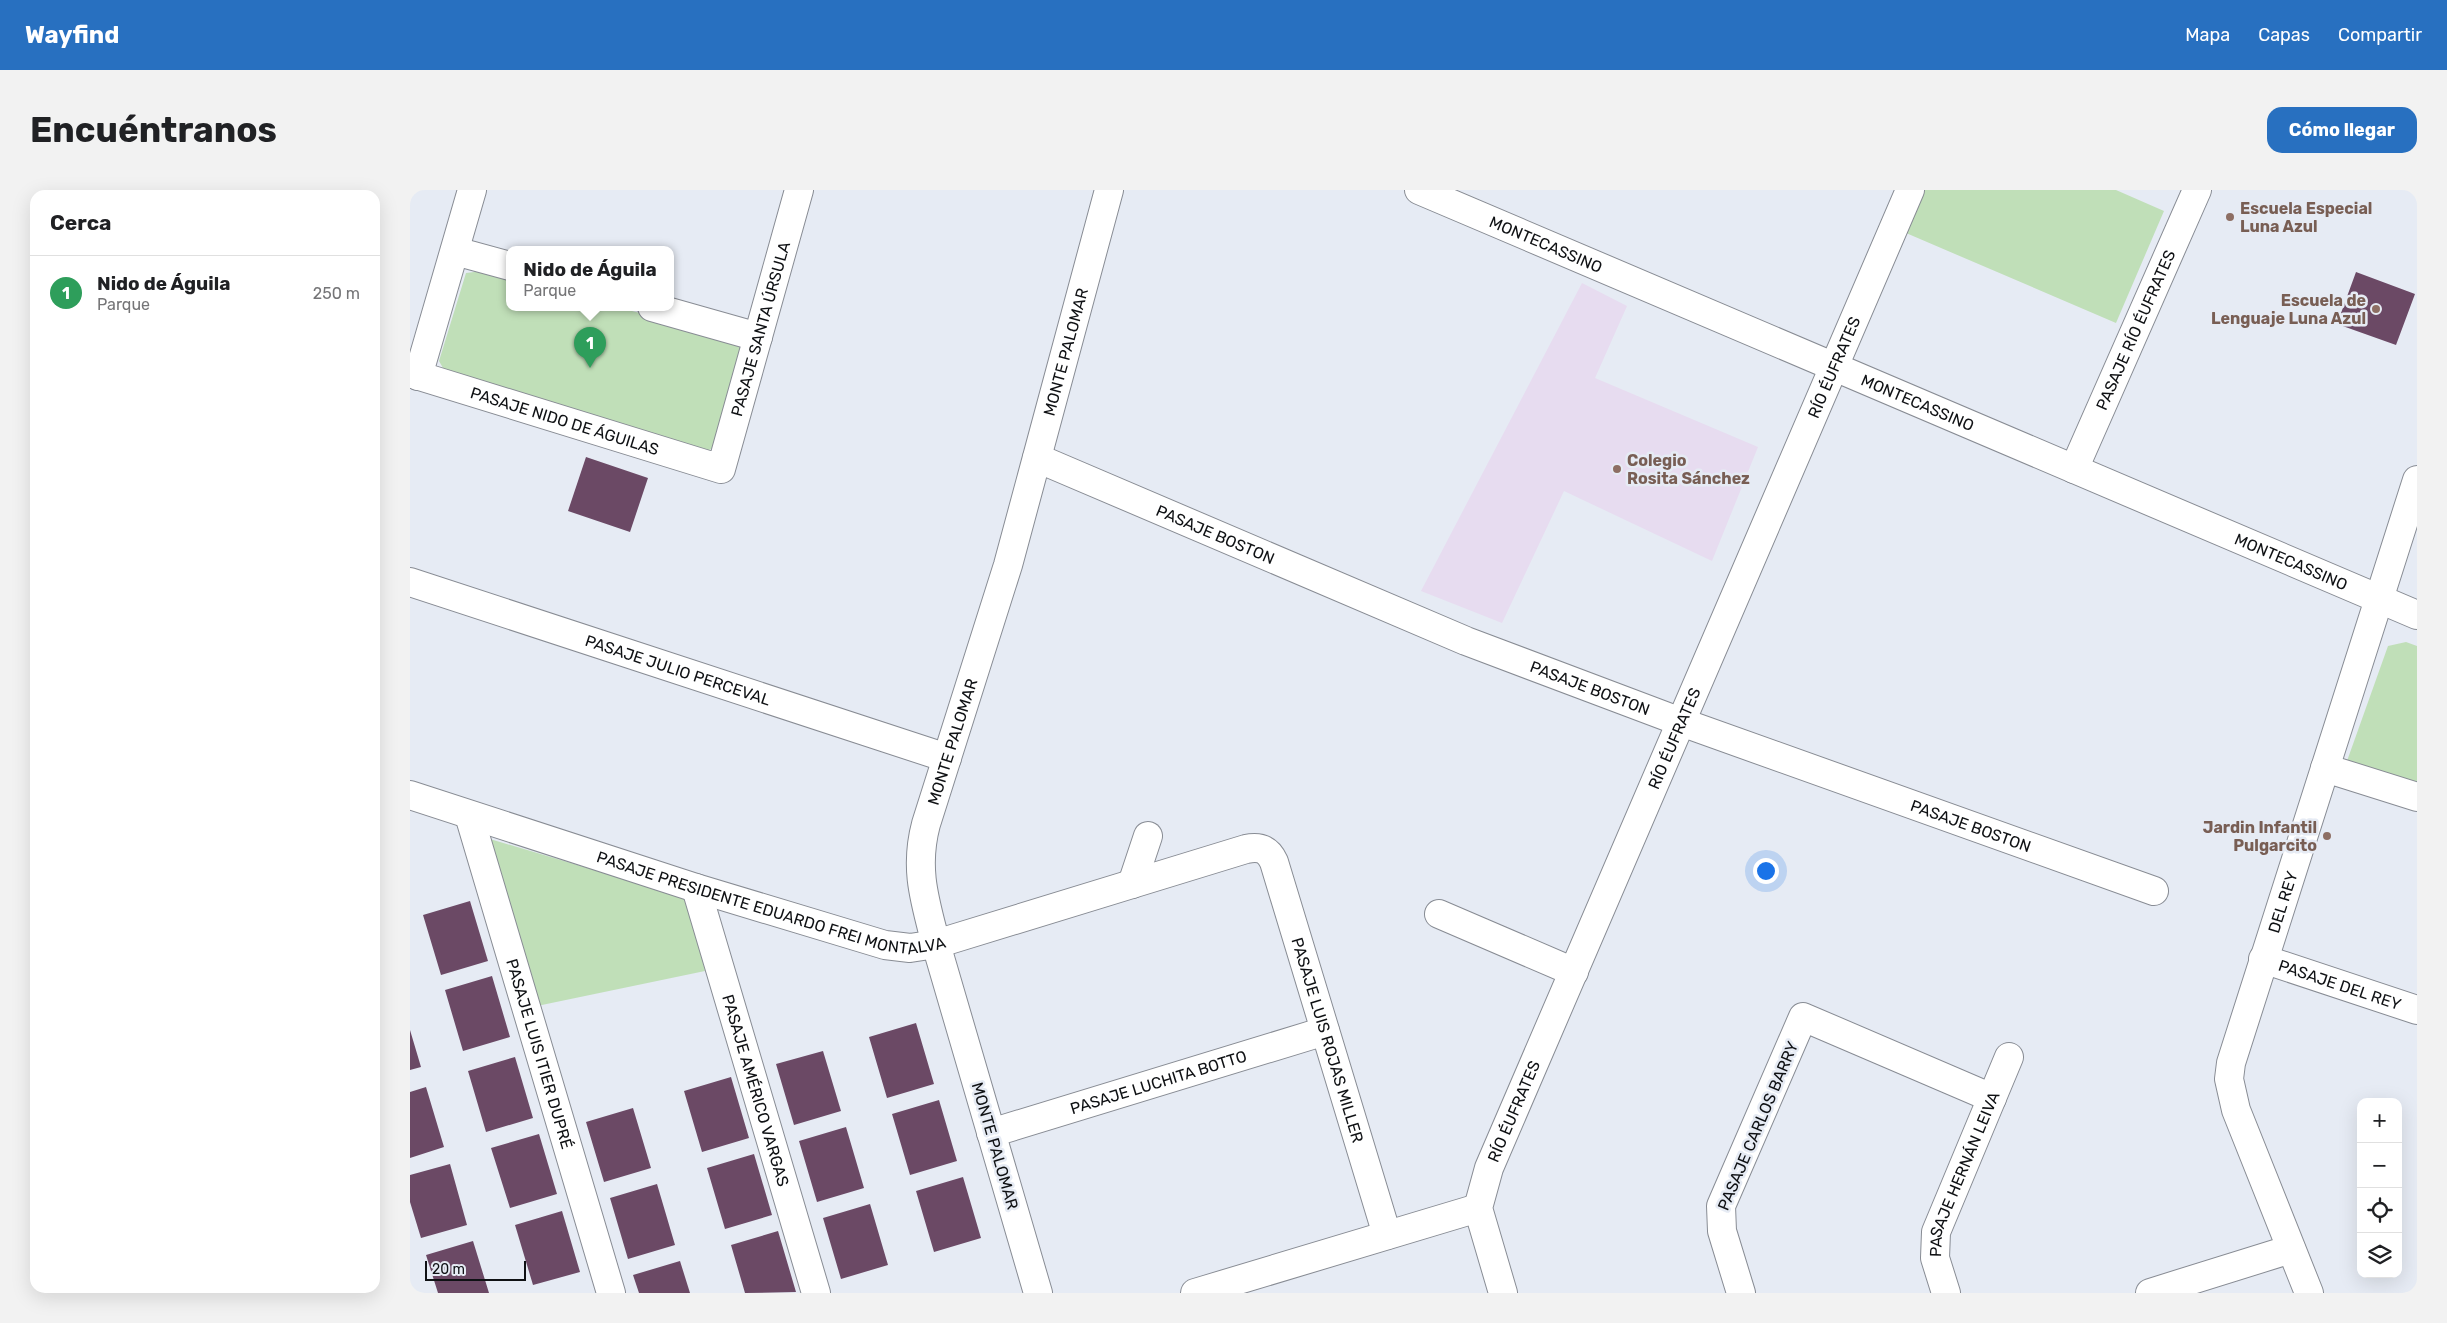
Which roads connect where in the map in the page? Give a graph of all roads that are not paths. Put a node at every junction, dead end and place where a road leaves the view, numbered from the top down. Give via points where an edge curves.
1 (472, 190) edge
2 (799, 190) edge
3 (1110, 190) edge
4 (1419, 190) edge
5 (1910, 190) edge
6 (2197, 190) edge
7 (454, 251) junction
8 (506, 265) edge
9 (666, 311) edge
10 (758, 337) junction
11 (1834, 367) junction
12 (414, 374) edge
13 (1037, 458) junction
14 (721, 468) joint
15 (2074, 469) junction
16 (2417, 480) edge
17 (410, 582) edge
18 (2379, 599) junction
19 (2417, 615) edge
20 (1681, 722) junction
21 (947, 758) junction
22 (2325, 768) junction
23 (410, 795) edge
24 (2417, 797) edge
25 (469, 815) junction
26 (1148, 836) dead end
27 (1263, 848) joint
28 (1132, 884) junction
29 (696, 888) junction
30 (2154, 891) dead end
31 (1439, 914) dead end
32 (936, 944) junction
33 (2263, 959) junction
34 (1574, 972) junction
35 (2417, 1010) edge
36 (1326, 1032) junction
37 (2009, 1057) dead end
38 (1992, 1098) junction
39 (991, 1133) junction
40 (1478, 1208) junction
41 (1387, 1235) junction
42 (2291, 1249) junction
43 (1269, 1282) edge
44 (611, 1293) edge
45 (816, 1293) edge
46 (1038, 1293) edge
47 (1195, 1293) edge
48 (1503, 1293) edge
49 (1741, 1293) edge
50 (1946, 1293) edge
51 (2150, 1293) edge
52 (2309, 1293) edge

1 - 7 street
2 - 10 street, PASAJE SANTA ÚRSULA
3 - 13 street, MONTE PALOMAR
4 - 11 street, MONTECASSINO
5 - 11 street, RÍO ÉUFRATES
6 - 15 street, PASAJE RÍO ÉUFRATES
7 - 8 street
7 - 12 street
9 - 10 street
10 - 14 street, PASAJE SANTA ÚRSULA
11 - 15 street, MONTECASSINO
11 - 20 street, RÍO ÉUFRATES
12 - 14 street, PASAJE NIDO DE ÁGUILAS
13 - 20 street, PASAJE BOSTON via 1466,641
13 - 21 street, MONTE PALOMAR via 1008,566
15 - 18 street, MONTECASSINO
16 - 18 street, DEL REY
17 - 21 street, PASAJE JULIO PERCEVAL
18 - 19 street, MONTECASSINO
18 - 22 street, DEL REY
20 - 30 street, PASAJE BOSTON
20 - 34 street, RÍO ÉUFRATES
21 - 32 street, MONTE PALOMAR via 924,833 920,861 922,893
22 - 24 street
22 - 33 street, DEL REY
23 - 25 street, PASAJE PRESIDENTE EDUARDO FREI MONTALVA
25 - 29 street, PASAJE PRESIDENTE EDUARDO FREI MONTALVA
25 - 44 street, PASAJE LUIS ITIER DUPRÉ
26 - 28 street
27 - 28 street, PASAJE PRESIDENTE EDUARDO FREI MONTALVA via 1246,849
27 - 36 street, PASAJE LUIS ROJAS MILLER via 1274,862
28 - 32 street, PASAJE PRESIDENTE EDUARDO FREI MONTALVA
29 - 32 street, PASAJE PRESIDENTE EDUARDO FREI MONTALVA via 885,945 910,948
29 - 45 street, PASAJE AMÉRICO VARGAS
31 - 34 street
32 - 39 street, MONTE PALOMAR
33 - 35 street, PASAJE DEL REY
33 - 42 street, DEL REY via 2235,1048 2229,1079 2236,1110
34 - 40 street, RÍO ÉUFRATES via 1489,1168
36 - 39 street, PASAJE LUCHITA BOTTO
36 - 41 street, PASAJE LUIS ROJAS MILLER
37 - 38 street, PASAJE HERNÁN LEIVA
38 - 49 street, PASAJE CARLOS BARRY via 1803,1017 1721,1206 1722,1231
38 - 50 street, PASAJE HERNÁN LEIVA via 1936,1232 1935,1258
39 - 46 street, MONTE PALOMAR
40 - 41 street
40 - 48 street
41 - 43 street
42 - 51 street
42 - 52 street, DEL REY
43 - 47 street

